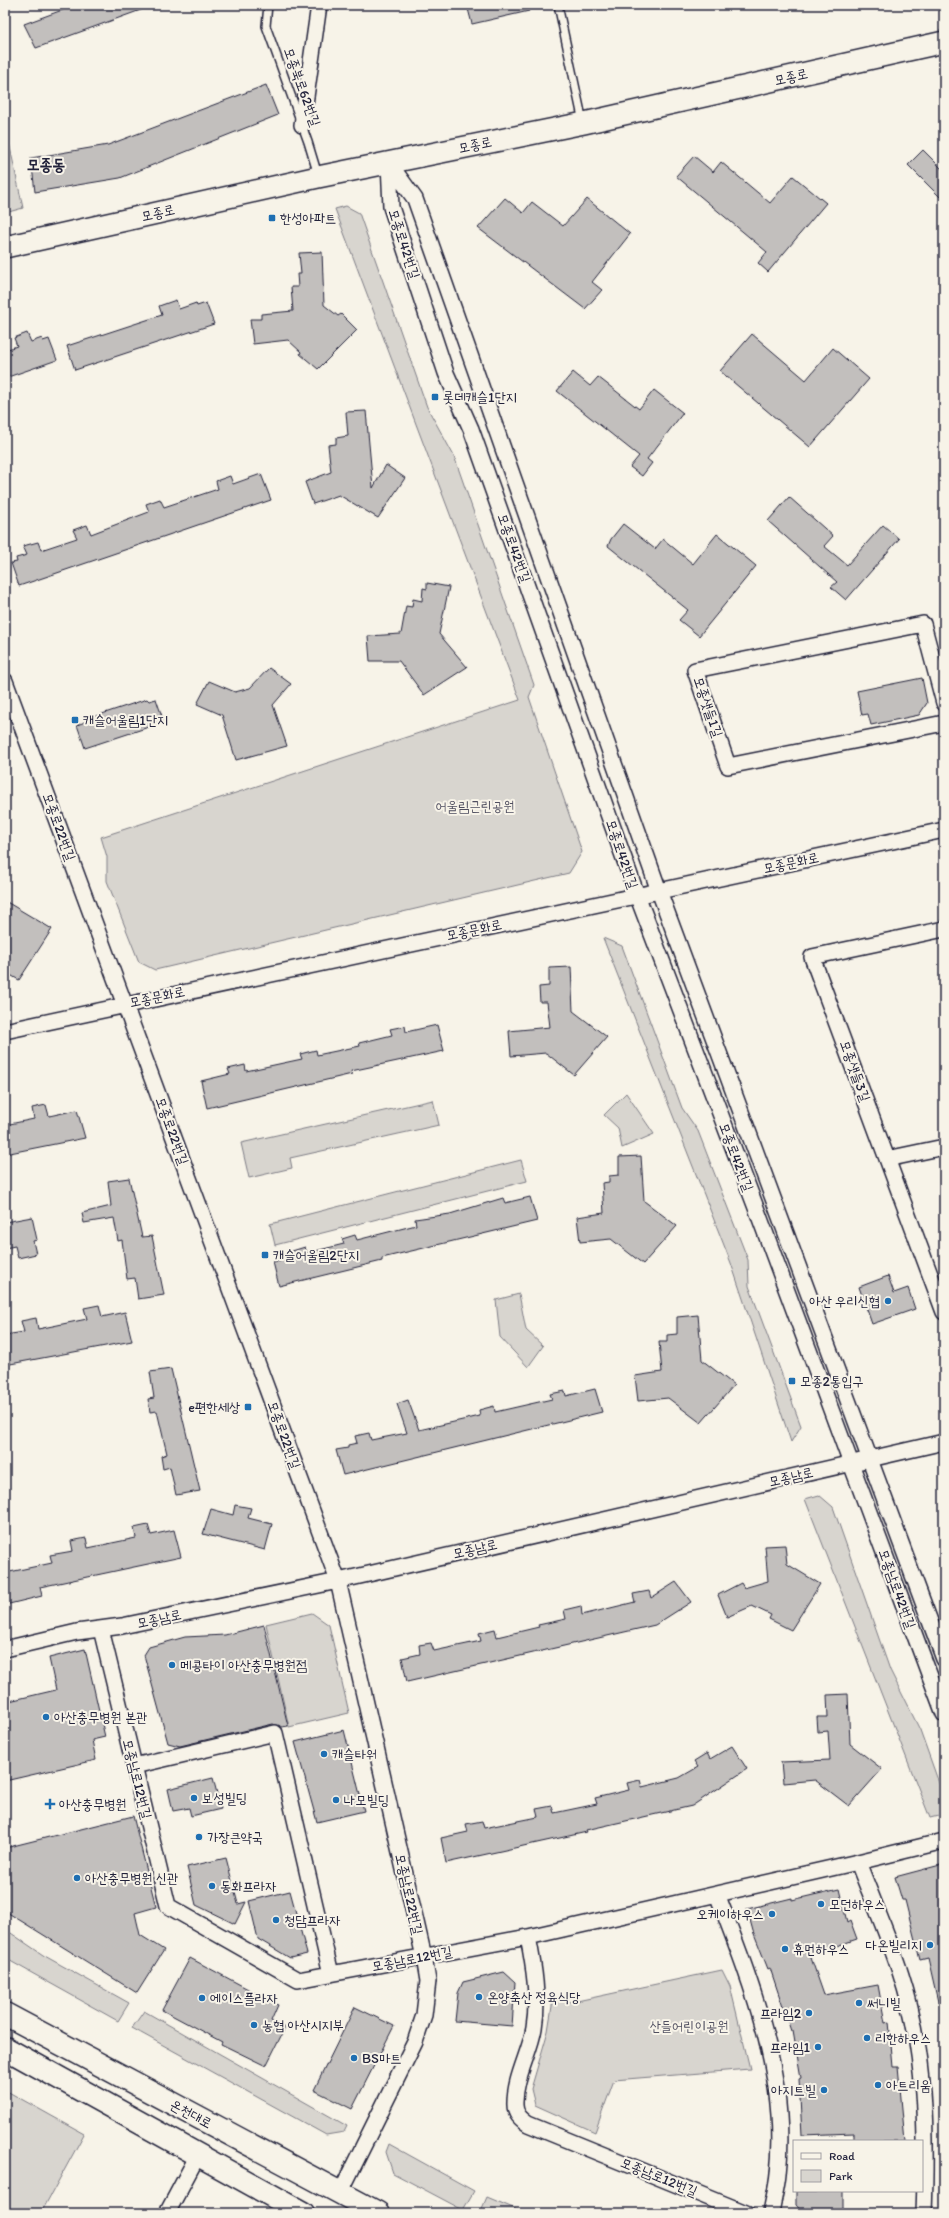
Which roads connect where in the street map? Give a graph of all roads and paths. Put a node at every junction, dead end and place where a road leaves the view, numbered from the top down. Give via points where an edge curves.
1 (268, 5) edge
2 (319, 5) edge
3 (558, 5) edge
4 (944, 42) edge
5 (584, 123) junction
6 (302, 125) junction
7 (389, 163) junction
8 (318, 177) junction
9 (5, 247) edge
10 (5, 681) edge
11 (944, 703) edge
12 (944, 723) edge
13 (944, 830) edge
14 (660, 891) junction
15 (637, 895) junction
16 (944, 929) edge
17 (125, 1004) junction
18 (5, 1031) edge
19 (944, 1147) edge
20 (887, 1159) junction
21 (944, 1312) edge
22 (944, 1442) edge
23 (870, 1459) junction
24 (851, 1464) junction
25 (338, 1581) junction
26 (101, 1629) junction
27 (5, 1649) edge
28 (944, 1659) edge
29 (944, 1714) edge
30 (134, 1766) junction
31 (944, 1841) edge
32 (858, 1862) junction
33 (717, 1894) junction
34 (528, 1937) junction
35 (424, 1957) junction
36 (331, 1974) junction
37 (5, 2014) edge
38 (5, 2048) edge
39 (198, 2155) junction
40 (340, 2193) junction
41 (167, 2213) edge
42 (303, 2213) edge
43 (378, 2213) edge
44 (746, 2213) edge
45 (771, 2213) edge
46 (924, 2213) edge

1 - 6 lane, 모종북로62번길 via 266,26
2 - 6 street
3 - 5 lane
4 - 5 street, 모종로
5 - 7 street, 모종로
6 - 8 lane, 모종북로62번길
7 - 8 street, 모종로
7 - 14 street, 모종로42번길 via 414,199
7 - 15 street, 모종로42번길 via 391,207 446,373 474,436
8 - 9 street, 모종로
10 - 17 street, 모종로22번길
11 - 12 street, 모종샛들1길 via 923,624 695,670 728,766
13 - 14 street, 모종문화로
14 - 15 street, 모종문화로
14 - 23 street, 모종로42번길
15 - 17 street, 모종문화로
15 - 24 street, 모종로42번길
16 - 20 street, 모종샛들3길 via 812,957
17 - 18 street, 모종문화로
17 - 25 street, 모종로22번길
19 - 20 street
20 - 21 street, 모종샛들3길
22 - 23 street, 모종남로
23 - 24 street, 모종남로
23 - 28 street, 모종남로42번길
24 - 25 street, 모종남로
24 - 29 street, 모종남로42번길
25 - 26 street, 모종남로
25 - 35 street, 모종남로22번길
26 - 27 street, 모종남로
26 - 30 street, 모종남로12번길
30 - 36 street, 모종남로12번길 via 168,1906 298,1980
30 - 36 street via 275,1733
31 - 32 street
32 - 33 street
32 - 46 street via 901,1976 914,2028 924,2092
33 - 34 street
33 - 45 street via 746,1971 763,2024 771,2060 779,2133 778,2174
34 - 35 street, 모종남로12번길
34 - 44 street, 모종남로12번길 via 535,1976 536,2002 534,2029 516,2093 514,2106 518,2116 528,2124
35 - 36 street, 모종남로12번길
35 - 40 street, 모종남로22번길 via 428,1981 424,2015 415,2042
37 - 40 main road, 온천대로
38 - 39 main road
39 - 41 street
39 - 42 main road
40 - 43 main road, 온천대로

